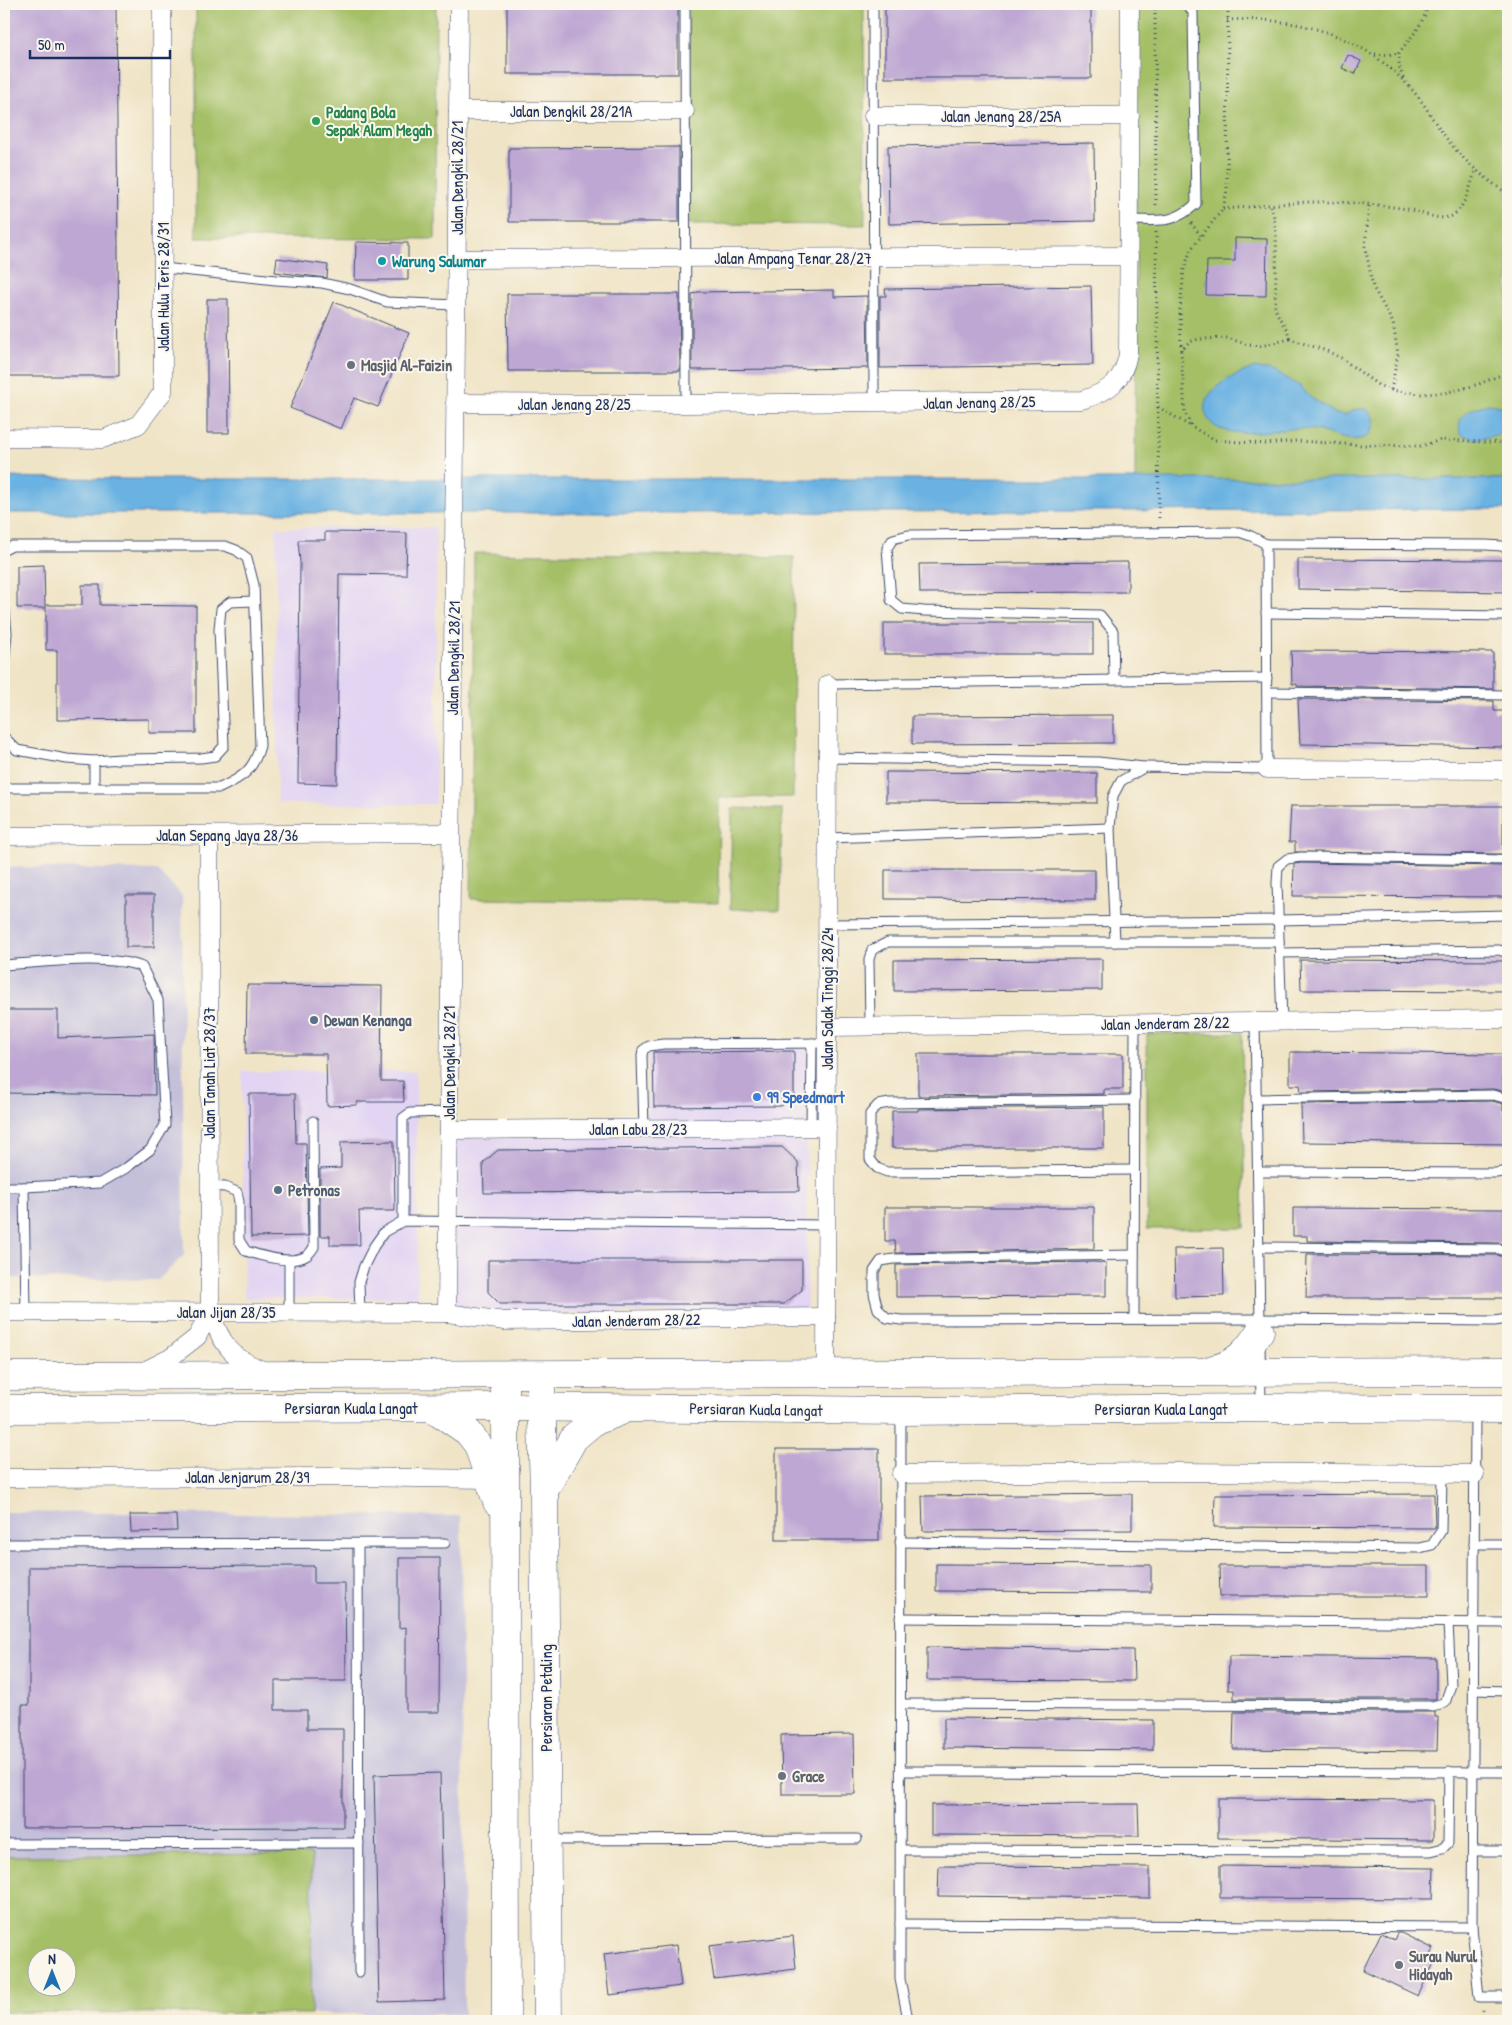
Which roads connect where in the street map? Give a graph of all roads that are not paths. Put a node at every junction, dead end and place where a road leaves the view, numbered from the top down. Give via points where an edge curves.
1 (162, 4) edge
2 (459, 4) edge
3 (685, 4) edge
4 (873, 4) edge
5 (1130, 4) edge
6 (1186, 4) edge
7 (458, 111) junction
8 (685, 111) junction
9 (873, 116) junction
10 (1130, 116) junction
11 (1129, 220) junction
12 (1129, 256) junction
13 (873, 257) junction
14 (686, 258) junction
15 (456, 259) junction
16 (163, 268) junction
17 (456, 305) junction
18 (455, 403) junction
19 (874, 403) junction
20 (686, 404) junction
21 (4, 438) edge
22 (1266, 544) junction
23 (4, 550) edge
24 (1508, 550) edge
25 (254, 602) junction
26 (4, 612) edge
27 (1266, 613) junction
28 (1508, 616) edge
29 (4, 667) edge
30 (1267, 678) junction
31 (1114, 680) junction
32 (828, 684) joint
33 (1267, 692) junction
34 (1508, 695) edge
35 (4, 737) edge
36 (828, 758) junction
37 (94, 761) junction
38 (1145, 767) junction
39 (1267, 769) junction
40 (1508, 770) edge
41 (4, 788) edge
42 (94, 788) junction
43 (1110, 828) junction
44 (451, 833) junction
45 (209, 835) junction
46 (4, 836) edge
47 (828, 838) junction
48 (1508, 860) edge
49 (1508, 914) edge
50 (1279, 920) junction
51 (1114, 921) junction
52 (827, 924) junction
53 (1115, 942) junction
54 (1279, 942) junction
55 (1280, 953) junction
56 (1508, 953) edge
57 (4, 965) edge
58 (1506, 1017) edge
59 (1282, 1021) junction
60 (1255, 1022) junction
61 (1135, 1023) junction
62 (870, 1026) junction
63 (822, 1037) junction
64 (1256, 1099) junction
65 (1508, 1099) edge
66 (1135, 1100) junction
67 (449, 1112) junction
68 (313, 1121) dead end
69 (819, 1127) junction
70 (644, 1129) junction
71 (449, 1130) junction
72 (1134, 1170) junction
73 (1508, 1171) edge
74 (1258, 1172) junction
75 (209, 1186) junction
76 (4, 1187) edge
77 (24, 1187) junction
78 (403, 1221) junction
79 (448, 1222) junction
80 (826, 1225) junction
81 (1258, 1247) junction
82 (1508, 1252) edge
83 (1134, 1255) junction
84 (288, 1260) junction
85 (4, 1312) edge
86 (26, 1312) junction
87 (210, 1312) junction
88 (290, 1312) junction
89 (360, 1313) junction
90 (447, 1313) junction
91 (826, 1317) junction
92 (1134, 1318) junction
93 (1508, 1319) edge
94 (1260, 1330) junction
95 (1309, 1371) junction
96 (1508, 1371) edge
97 (1199, 1372) junction
98 (1260, 1372) junction
99 (826, 1373) junction
100 (504, 1374) junction
101 (541, 1374) junction
102 (274, 1375) junction
103 (4, 1376) edge
104 (134, 1376) junction
105 (505, 1407) junction
106 (433, 1408) junction
107 (541, 1408) junction
108 (630, 1408) junction
109 (1261, 1408) junction
110 (4, 1409) edge
111 (1508, 1409) edge
112 (1475, 1410) junction
113 (901, 1411) junction
114 (901, 1474) junction
115 (1475, 1474) junction
116 (1442, 1475) junction
117 (4, 1478) edge
118 (490, 1479) junction
119 (544, 1491) junction
120 (506, 1529) junction
121 (900, 1542) junction
122 (445, 1543) dead end
123 (4, 1544) edge
124 (358, 1544) junction
125 (1474, 1544) junction
126 (1508, 1544) edge
127 (900, 1618) junction
128 (1448, 1622) junction
129 (1474, 1622) junction
130 (1508, 1622) edge
131 (1474, 1690) junction
132 (1508, 1691) edge
133 (901, 1704) junction
134 (901, 1771) junction
135 (1449, 1771) junction
136 (1473, 1771) junction
137 (1508, 1772) edge
138 (857, 1839) dead end
139 (547, 1840) junction
140 (359, 1843) junction
141 (4, 1844) edge
142 (901, 1850) junction
143 (1472, 1851) junction
144 (1508, 1851) edge
145 (900, 1924) junction
146 (1472, 1927) junction
147 (359, 1972) dead end
148 (1508, 1997) edge
149 (506, 2021) edge
150 (548, 2021) edge
151 (910, 2021) edge

1 - 16 street, Jalan Hulu Teris 28/31
2 - 7 street, Jalan Dengkil 28/21
3 - 8 lane
4 - 9 lane
5 - 10 street, Jalan Jenang 28/25
6 - 11 lane via 1194,12 1196,204 1172,220
7 - 8 street, Jalan Dengkil 28/21A
7 - 15 street, Jalan Dengkil 28/21
8 - 14 lane
9 - 10 street, Jalan Jenang 28/25A
9 - 13 lane
10 - 11 street, Jalan Jenang 28/25
11 - 12 street, Jalan Jenang 28/25
12 - 13 street, Jalan Ampang Tenar 28/27
12 - 19 street, Jalan Jenang 28/25 via 1128,354 1126,366 1111,388 1082,400
13 - 14 street, Jalan Ampang Tenar 28/27
13 - 19 lane
14 - 15 street, Jalan Ampang Tenar 28/27
14 - 20 lane
15 - 17 street, Jalan Dengkil 28/21
16 - 17 lane via 322,283 387,302
16 - 21 street, Jalan Hulu Teris 28/31 via 163,392 138,425 103,439
17 - 18 street, Jalan Dengkil 28/21
18 - 20 street, Jalan Jenang 28/25
18 - 44 street, Jalan Dengkil 28/21
19 - 20 street, Jalan Jenang 28/25
22 - 24 lane via 1486,545 1502,546
22 - 27 lane
22 - 31 lane via 1239,532 908,535 893,539 887,548 891,600 902,609 1100,615 1113,631
23 - 25 lane via 12,546 225,546 247,558 254,585
25 - 37 lane via 230,602 221,609 224,746 215,756
25 - 42 lane via 260,746 252,767 243,776 220,788
26 - 29 lane via 7,633
27 - 28 lane
27 - 30 lane
30 - 31 lane
30 - 33 lane
31 - 32 lane
32 - 36 street, Jalan Salak Tinggi 28/24
33 - 34 lane
33 - 39 lane
35 - 37 lane via 17,750
36 - 38 lane via 1098,762
36 - 47 street, Jalan Salak Tinggi 28/24
37 - 42 lane
38 - 39 lane
38 - 43 lane via 1121,782 1113,796
39 - 40 street
41 - 42 lane
43 - 47 lane
43 - 51 lane
44 - 45 street, Jalan Sepang Jaya 28/36
44 - 67 street, Jalan Dengkil 28/21
45 - 46 street, Jalan Sepang Jaya 28/36
45 - 75 street, Jalan Tanah Liat 28/37
47 - 52 street, Jalan Salak Tinggi 28/24
48 - 50 lane via 1301,857 1287,860 1278,866
49 - 50 lane
50 - 51 lane
50 - 54 lane
51 - 52 lane
51 - 53 lane
52 - 63 street, Jalan Salak Tinggi 28/24
53 - 54 lane
53 - 62 lane via 888,942 872,950 869,959
54 - 55 lane
55 - 56 lane via 1499,950
55 - 59 lane
57 - 77 lane via 78,961 131,963 142,967 158,1000 165,1125 150,1150 100,1183
58 - 59 street, Jalan Jenderam 28/22
59 - 60 street, Jalan Jenderam 28/22
60 - 61 street, Jalan Jenderam 28/22
60 - 64 lane
61 - 62 street, Jalan Jenderam 28/22
61 - 66 lane
62 - 63 street, Jalan Jenderam 28/22
63 - 69 street, Jalan Salak Tinggi 28/24
63 - 70 lane via 649,1046 642,1056
64 - 65 lane via 1493,1095
64 - 74 lane
66 - 72 lane
66 - 72 lane via 890,1102 878,1105 870,1114 870,1159 877,1168 887,1172
67 - 71 street, Jalan Dengkil 28/21
67 - 78 lane via 410,1113 403,1118
68 - 84 lane via 314,1247 306,1256
69 - 70 street, Jalan Labu 28/23
69 - 80 street, Jalan Salak Tinggi 28/24
70 - 71 street, Jalan Labu 28/23
71 - 79 street, Jalan Dengkil 28/21
72 - 83 lane
73 - 74 lane
74 - 81 lane
75 - 84 lane via 237,1192 240,1240 246,1251 269,1259
75 - 87 street, Jalan Tanah Liat 28/37
76 - 77 lane
77 - 86 lane
78 - 79 lane
78 - 89 lane via 384,1232 364,1266 359,1282
79 - 80 lane
79 - 90 street, Jalan Dengkil 28/21
80 - 91 street, Jalan Salak Tinggi 28/24
81 - 82 lane via 1500,1249
81 - 94 lane
83 - 92 lane
83 - 92 lane via 894,1259 881,1261 874,1271 874,1294 878,1309 887,1318 901,1320
84 - 88 lane
85 - 86 street, Jalan Jijan 28/35
86 - 87 street, Jalan Jijan 28/35
87 - 88 street, Jalan Jijan 28/35
87 - 102 street via 219,1337 227,1348 248,1365
87 - 104 street via 197,1337 182,1350
88 - 89 street, Jalan Jijan 28/35
89 - 90 street, Jalan Jijan 28/35
90 - 91 street, Jalan Jenderam 28/22 via 505,1321
91 - 99 street, Jalan Salak Tinggi 28/24
92 - 94 lane
93 - 94 lane
94 - 95 main road via 1271,1354 1290,1369
94 - 97 main road via 1240,1357 1224,1367
94 - 98 lane
95 - 96 main road, Persiaran Kuala Langat
95 - 98 main road, Persiaran Kuala Langat
97 - 98 main road, Persiaran Kuala Langat
97 - 99 main road, Persiaran Kuala Langat
98 - 109 lane
99 - 101 main road, Persiaran Kuala Langat
100 - 101 main road, Persiaran Kuala Langat
100 - 102 main road, Persiaran Kuala Langat
100 - 105 main road
101 - 107 main road, Persiaran Petaling
102 - 104 main road, Persiaran Kuala Langat
103 - 104 main road, Persiaran Kuala Langat
105 - 106 main road, Persiaran Kuala Langat
105 - 107 main road, Persiaran Kuala Langat
105 - 120 main road
106 - 110 main road, Persiaran Kuala Langat
106 - 118 main road via 473,1438
107 - 108 main road, Persiaran Kuala Langat
107 - 119 main road, Persiaran Petaling
108 - 113 main road, Persiaran Kuala Langat
108 - 119 main road via 583,1429 564,1453
109 - 112 main road, Persiaran Kuala Langat
109 - 113 main road, Persiaran Kuala Langat
111 - 112 main road, Persiaran Kuala Langat
112 - 115 lane
113 - 114 lane
114 - 116 street via 1176,1472
114 - 121 lane
115 - 116 street
115 - 125 lane
116 - 121 lane via 1441,1531 1432,1546 1420,1548
117 - 118 street, Jalan Jenjarum 28/39
118 - 120 main road
119 - 139 main road, Persiaran Petaling
120 - 149 main road
121 - 127 lane
122 - 124 lane
123 - 124 lane
124 - 140 lane
125 - 126 lane
125 - 129 lane
127 - 128 lane
127 - 133 lane
128 - 129 lane
128 - 133 lane via 1451,1685 1445,1703 1432,1706
129 - 130 lane
129 - 131 lane
131 - 132 lane
131 - 136 lane
133 - 134 lane
134 - 135 lane
134 - 142 lane
135 - 136 lane
135 - 142 lane via 1448,1843 1431,1851
136 - 137 lane
136 - 143 lane
138 - 139 lane
139 - 150 main road, Persiaran Petaling
140 - 141 lane
140 - 147 lane
142 - 145 lane
143 - 144 lane
143 - 146 lane
145 - 146 lane
145 - 151 lane via 900,1979
146 - 148 lane via 1479,1997

